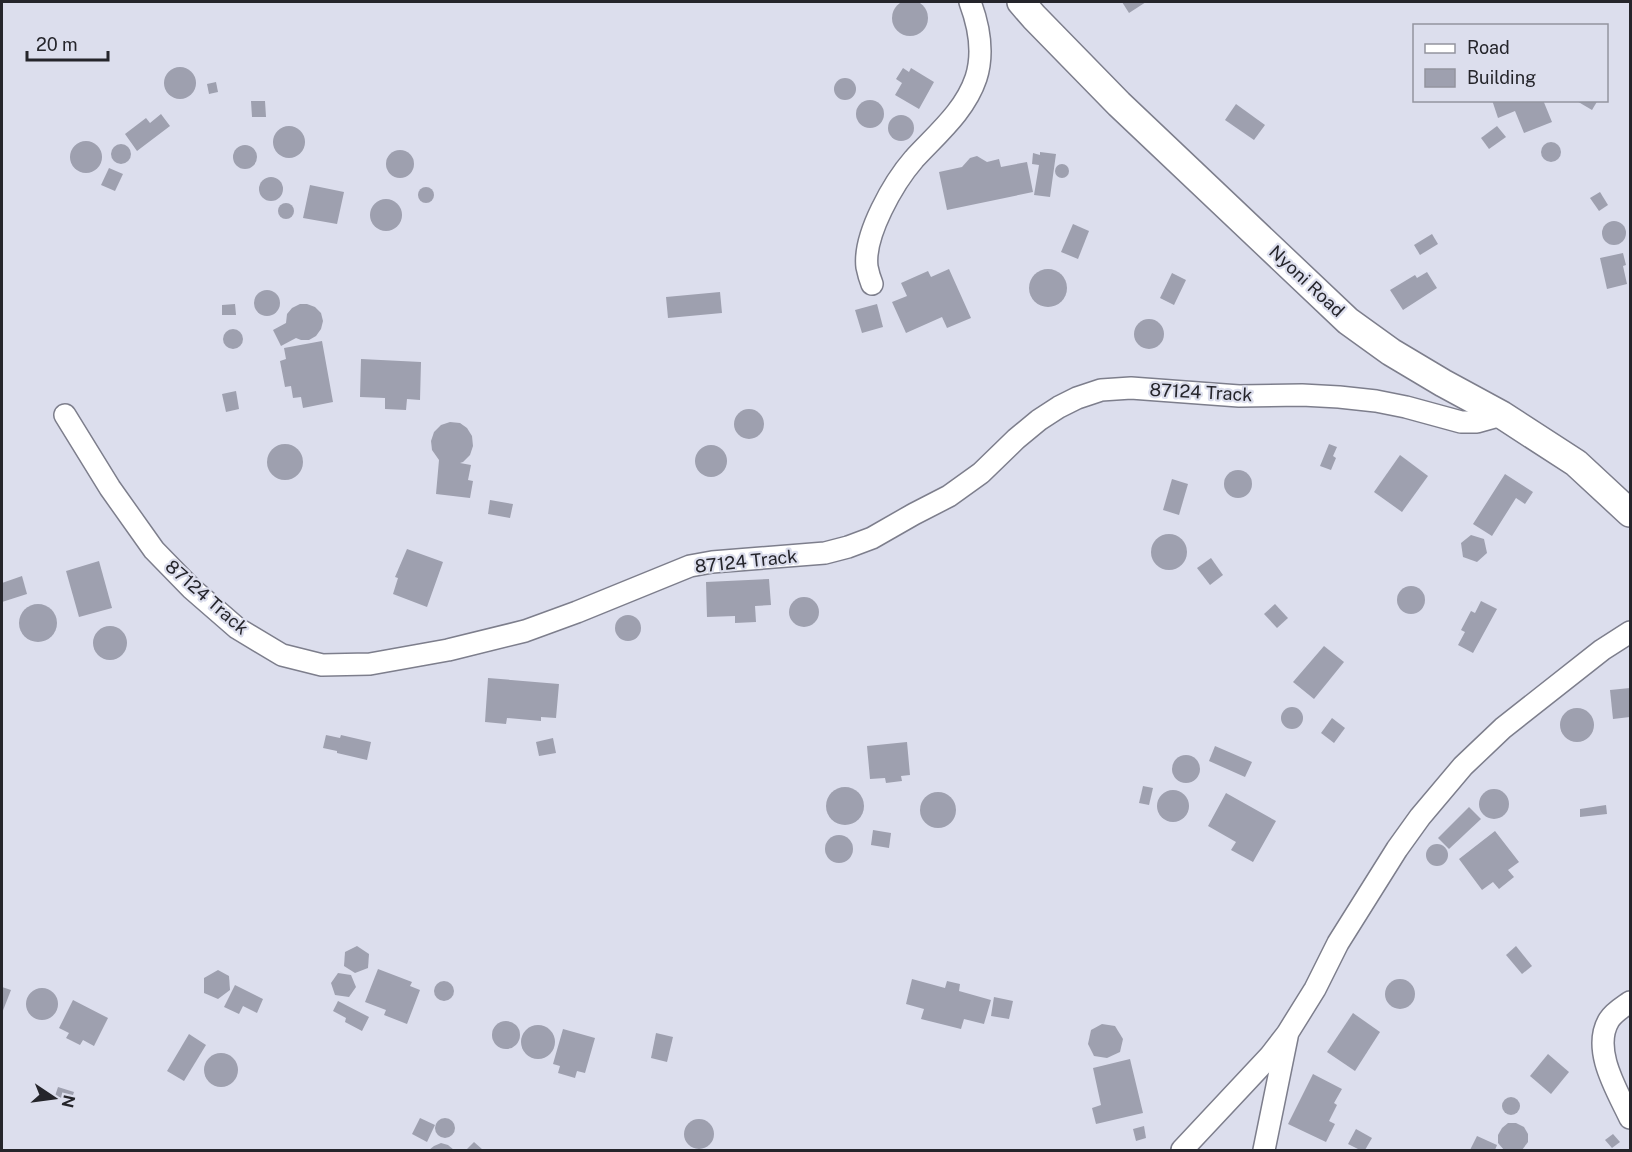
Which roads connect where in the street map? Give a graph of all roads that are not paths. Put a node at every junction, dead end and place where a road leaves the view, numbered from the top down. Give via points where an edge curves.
1 (970, 2) edge
2 (1022, 2) edge
3 (872, 284) dead end
4 (65, 415) dead end
5 (1502, 415) junction
6 (1630, 513) edge
7 (1630, 632) edge
8 (1630, 1002) edge
9 (1287, 1034) junction
10 (1630, 1118) edge
11 (1182, 1150) edge
12 (1264, 1150) edge

1 - 3 street via 979,28 976,77 952,119 913,160 882,209 867,252
2 - 5 street, Nyoni Road via 1119,104 1348,321 1391,352
4 - 5 street, 87124 Track via 154,550 237,628 282,655 322,664 370,664 525,631 690,566 848,548 949,496 1059,406 1101,390 1339,397 1396,405 1461,422
5 - 6 street, Nyoni Road via 1576,463
7 - 9 street via 1503,728 1462,766 1397,849
8 - 10 street via 1609,1021 1604,1046 1609,1073
9 - 11 street
9 - 12 street

